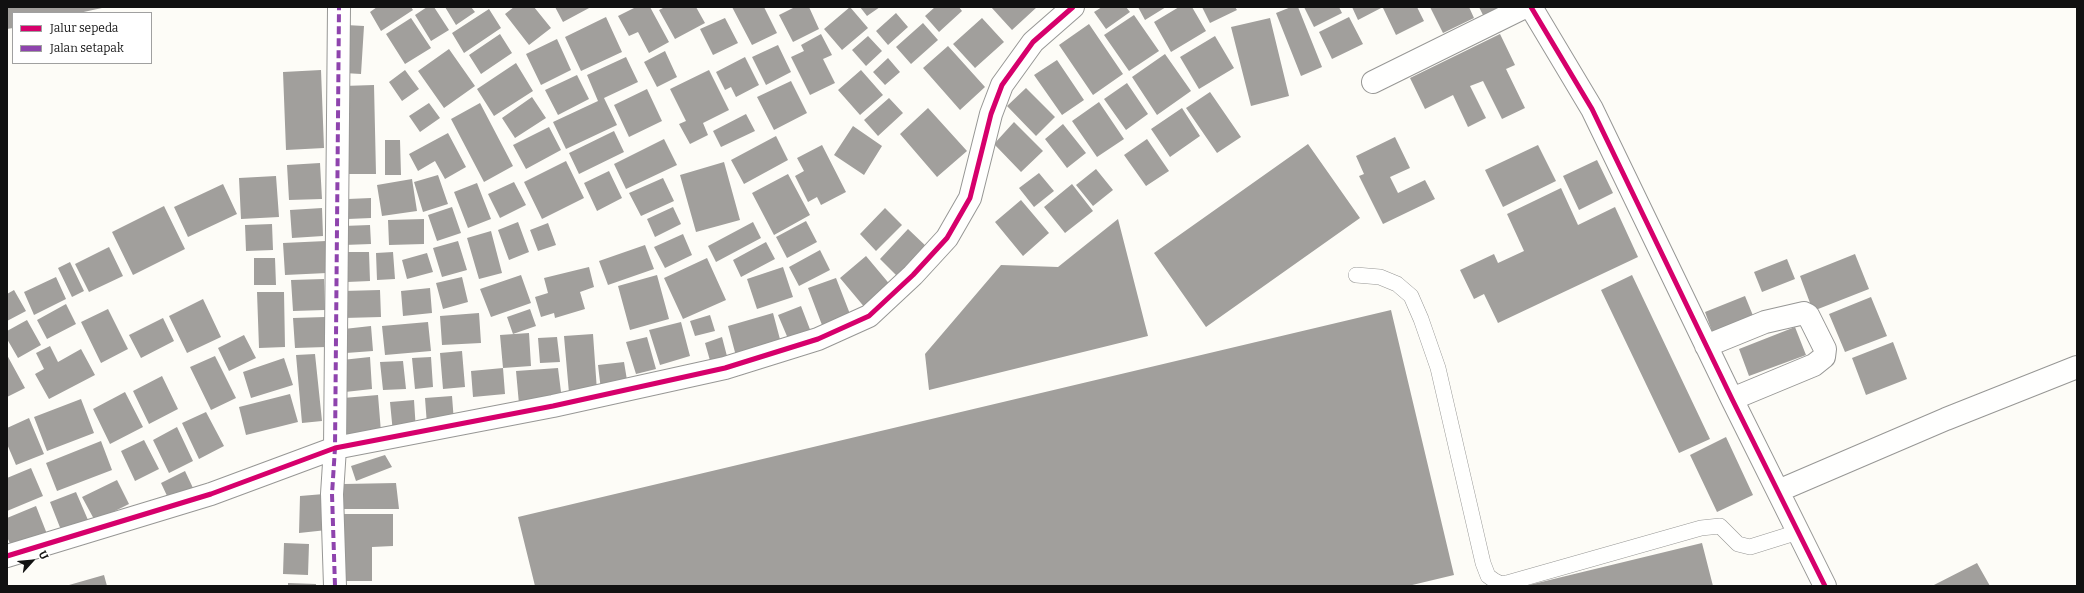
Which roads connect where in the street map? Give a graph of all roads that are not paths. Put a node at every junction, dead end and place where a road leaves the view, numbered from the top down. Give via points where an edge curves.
1 (338, 7) edge
2 (1073, 7) edge
3 (1525, 7) edge
4 (1531, 7) edge
5 (1373, 82) dead end
6 (1356, 275) dead end
7 (1706, 346) junction
8 (2077, 367) edge
9 (1732, 399) junction
10 (335, 448) junction
11 (1778, 491) junction
12 (1798, 532) junction
13 (7, 556) edge
14 (335, 586) edge
15 (1825, 586) edge

1 - 10 street
2 - 10 street via 1033,42 1002,85 991,114 970,198 947,238 913,275 869,316 818,339 725,368 553,406
3 - 5 street
4 - 7 street via 1592,109
6 - 12 lane via 1380,277 1396,284 1411,296 1422,319 1438,368 1483,563 1488,576 1495,581 1507,583 1701,528 1720,526 1738,544 1750,547
7 - 9 street
7 - 9 street via 1766,322 1804,313 1808,315 1825,349 1824,357 1814,365
8 - 11 street via 1946,419
9 - 11 street
10 - 13 street via 211,494
10 - 14 street via 332,494
11 - 12 street
12 - 15 street

